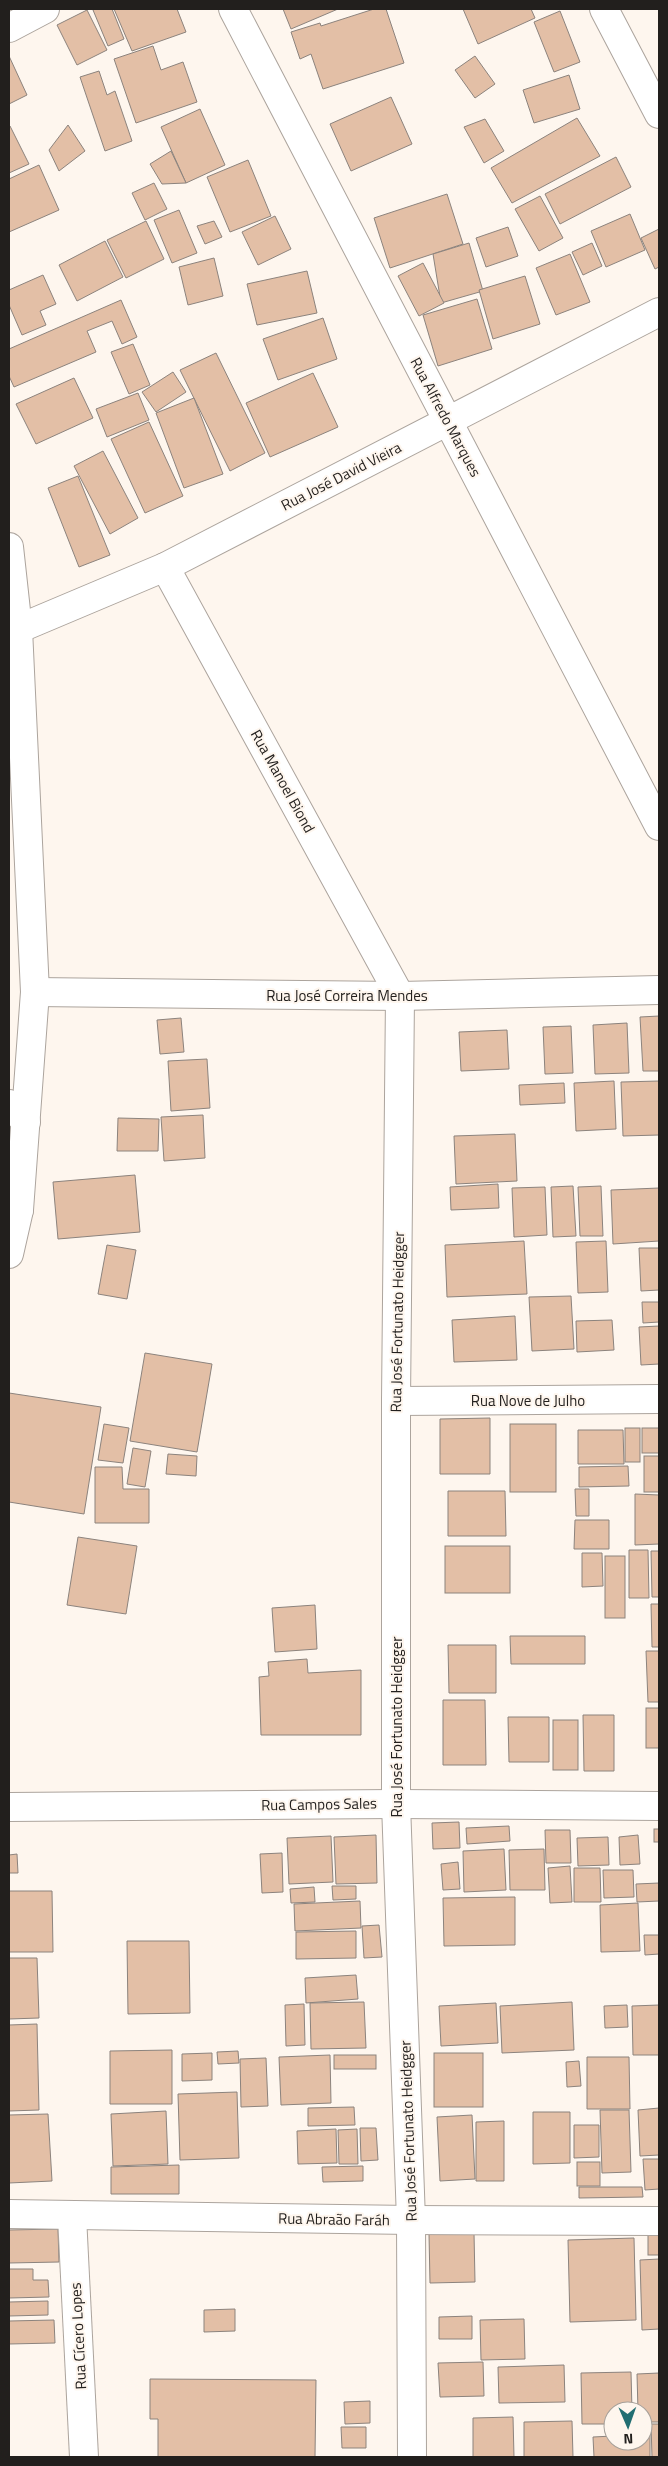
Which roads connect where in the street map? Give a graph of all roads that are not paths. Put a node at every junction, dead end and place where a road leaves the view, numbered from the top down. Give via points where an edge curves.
1 (45, 9) edge
2 (233, 9) edge
3 (604, 9) edge
4 (9, 28) edge
5 (659, 114) edge
6 (659, 312) edge
7 (448, 421) junction
8 (9, 547) edge
9 (165, 567) junction
10 (18, 629) junction
11 (659, 826) edge
12 (659, 990) edge
13 (35, 992) junction
14 (400, 996) junction
15 (17, 1113) edge
16 (14, 1205) edge
17 (9, 1254) edge
18 (659, 1399) edge
19 (396, 1401) junction
20 (396, 1804) junction
21 (659, 1806) edge
22 (9, 1807) edge
23 (9, 2214) edge
24 (72, 2216) junction
25 (411, 2220) junction
26 (659, 2221) edge
27 (84, 2457) edge
28 (412, 2457) edge

1 - 4 street
2 - 7 street, Rua Alfredo Marques
3 - 5 street
6 - 7 street, Rua José David Vieira
7 - 9 street, Rua José David Vieira
7 - 11 street, Rua Alfredo Marques
8 - 10 street
9 - 10 street, Rua José David Vieira
9 - 14 street, Rua Manoel Biond
10 - 13 street
12 - 14 street, Rua José Correira Mendes
13 - 14 street, Rua José Correira Mendes
13 - 15 street
14 - 19 street, Rua José Fortunato Heidgger
15 - 16 street
16 - 17 street
18 - 19 street, Rua Nove de Julho
19 - 20 street, Rua José Fortunato Heidgger
20 - 21 street, Rua Campos Sales
20 - 22 street, Rua Campos Sales
20 - 25 street, Rua José Fortunato Heidgger
23 - 24 street, Rua Abraão Faráh
24 - 25 street, Rua Abraão Faráh
24 - 27 street, Rua Cícero Lopes
25 - 26 street, Rua Abraão Faráh
25 - 28 street, Rua José Fortunato Heidgger

